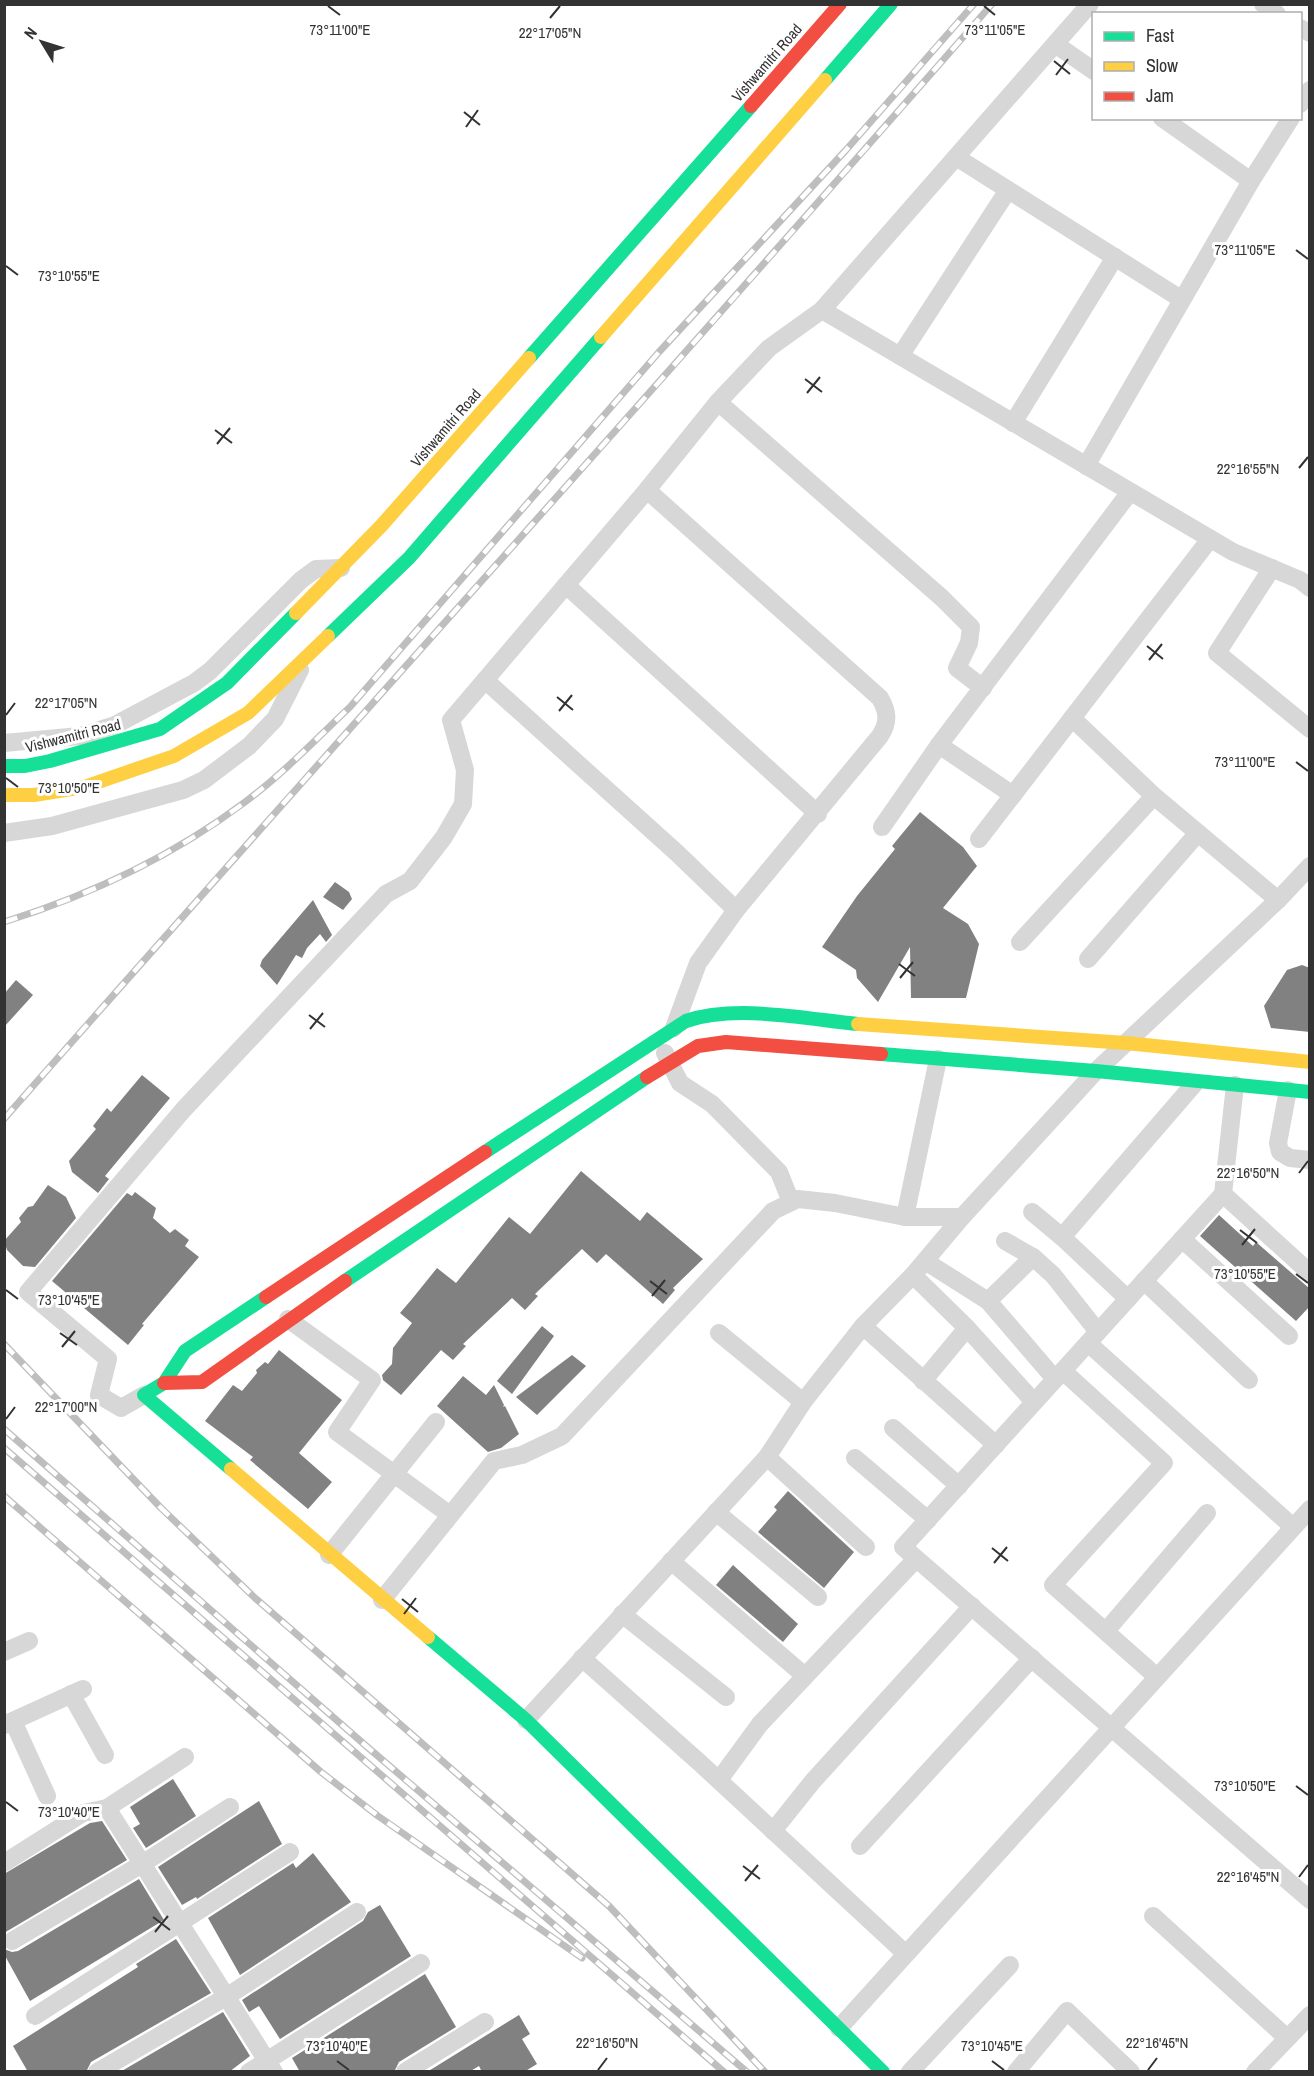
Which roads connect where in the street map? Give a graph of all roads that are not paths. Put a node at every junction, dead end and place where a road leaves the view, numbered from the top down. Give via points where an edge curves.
1 (840, 4) edge
2 (891, 4) edge
3 (1090, 4) edge
4 (1055, 44) junction
5 (1092, 70) edge
6 (1165, 120) edge
7 (1290, 120) edge
8 (956, 157) junction
9 (1251, 181) junction
10 (1008, 190) junction
11 (1115, 256) junction
12 (1182, 299) junction
13 (822, 310) junction
14 (900, 356) junction
15 (718, 402) junction
16 (1013, 423) junction
17 (1086, 465) junction
18 (647, 490) junction
19 (1130, 492) junction
20 (1210, 539) junction
21 (341, 568) junction
22 (1272, 568) junction
23 (566, 585) junction
24 (1310, 588) edge
25 (308, 655) junction
26 (485, 680) junction
27 (983, 688) junction
28 (1072, 718) junction
29 (1310, 729) edge
30 (4, 743) edge
31 (939, 745) junction
32 (4, 766) edge
33 (4, 795) edge
34 (1013, 795) junction
35 (1154, 796) junction
36 (818, 814) junction
37 (882, 827) dead end
38 (4, 833) edge
39 (1198, 833) junction
40 (979, 839) dead end
41 (1310, 866) edge
42 (1278, 900) junction
43 (736, 910) junction
44 (1020, 942) dead end
45 (1088, 959) dead end
46 (674, 1028) junction
47 (657, 1038) junction
48 (1126, 1043) junction
49 (938, 1059) junction
50 (670, 1062) junction
51 (1310, 1062) edge
52 (1096, 1071) junction
53 (1195, 1083) junction
54 (1235, 1085) junction
55 (1288, 1090) junction
56 (1310, 1092) edge
57 (1310, 1160) edge
58 (1223, 1194) junction
59 (790, 1202) junction
60 (1032, 1212) dead end
61 (905, 1217) junction
62 (962, 1217) junction
63 (1062, 1237) junction
64 (1182, 1239) junction
65 (1005, 1241) dead end
66 (1033, 1257) junction
67 (919, 1268) junction
68 (1310, 1273) edge
69 (1144, 1281) junction
70 (1128, 1299) junction
71 (988, 1302) junction
72 (288, 1319) junction
73 (863, 1326) junction
74 (967, 1328) junction
75 (719, 1333) dead end
76 (1289, 1336) dead end
77 (1093, 1337) junction
78 (1059, 1375) junction
79 (1249, 1380) dead end
80 (923, 1381) junction
81 (164, 1383) junction
82 (144, 1395) junction
83 (803, 1402) junction
84 (1034, 1402) junction
85 (436, 1422) dead end
86 (893, 1428) dead end
87 (996, 1445) junction
88 (767, 1457) junction
89 (855, 1458) dead end
90 (393, 1474) junction
91 (959, 1486) junction
92 (1310, 1509) edge
93 (716, 1512) junction
94 (1207, 1513) dead end
95 (450, 1515) junction
96 (928, 1520) junction
97 (1293, 1527) junction
98 (866, 1547) dead end
99 (329, 1555) junction
100 (916, 1559) junction
101 (671, 1561) junction
102 (818, 1597) dead end
103 (382, 1600) junction
104 (972, 1606) junction
105 (622, 1614) junction
106 (1106, 1631) junction
107 (28, 1641) dead end
108 (4, 1652) edge
109 (582, 1658) junction
110 (1032, 1658) junction
111 (805, 1676) junction
112 (1157, 1677) junction
113 (726, 1697) dead end
114 (526, 1720) junction
115 (8, 1723) edge
116 (1113, 1726) junction
117 (105, 1755) dead end
118 (185, 1757) dead end
119 (719, 1780) junction
120 (47, 1796) dead end
121 (230, 1807) dead end
122 (107, 1808) junction
123 (773, 1831) junction
124 (860, 1846) dead end
125 (290, 1852) dead end
126 (4, 1863) edge
127 (142, 1864) junction
128 (1307, 1894) edge
129 (357, 1912) dead end
130 (1153, 1916) dead end
131 (180, 1923) junction
132 (12, 1941) dead end
133 (906, 1954) junction
134 (421, 1963) dead end
135 (1010, 1965) dead end
136 (226, 1997) junction
137 (1310, 2015) edge
138 (35, 2016) dead end
139 (485, 2022) dead end
140 (839, 2028) junction
141 (1287, 2038) junction
142 (270, 2066) edge
143 (1122, 2069) edge
144 (97, 2072) edge
145 (249, 2072) edge
146 (405, 2072) edge
147 (883, 2072) edge
148 (910, 2072) edge
149 (1016, 2072) edge
150 (1255, 2072) edge

1 - 21 street, Vishwamitri Road
2 - 25 street via 409,558
3 - 4 street
4 - 5 street
4 - 8 street
6 - 9 street
7 - 9 street
8 - 10 street
8 - 13 street
9 - 12 street
10 - 11 street
10 - 14 street
11 - 12 street
11 - 16 street
12 - 17 street
13 - 14 street
13 - 15 street via 769,348
14 - 16 street
15 - 18 street
15 - 27 street via 971,627 969,643 957,668
16 - 17 street
17 - 19 street
18 - 23 street
18 - 36 street via 880,698 887,710 880,736
19 - 20 street
19 - 27 street
20 - 22 street
20 - 28 street
21 - 30 street via 316,569 210,671 148,708 115,725 80,736
21 - 32 street, Vishwamitri Road via 227,683 160,729 60,758
22 - 24 street
22 - 29 street via 1216,653
23 - 26 street
23 - 36 street
25 - 33 street via 248,713 174,756 84,787
25 - 38 street via 275,719 249,746 204,780 52,826
26 - 43 street
26 - 82 street via 451,720 465,770 463,804 444,837 410,881 386,894 184,1109 28,1292 108,1359 99,1395 120,1408
27 - 31 street
28 - 34 street
28 - 35 street
31 - 34 street
31 - 37 street
34 - 40 street
35 - 39 street
35 - 44 street
36 - 43 street
39 - 42 street
39 - 45 street
41 - 42 street
42 - 48 street
43 - 46 street via 698,963
46 - 47 street
46 - 48 street via 701,1016 747,1014
47 - 50 street
47 - 81 street via 185,1351
48 - 51 street
48 - 52 street
49 - 50 street via 726,1042 698,1046
49 - 52 street
49 - 61 street
50 - 59 street via 680,1083 712,1104 779,1172
50 - 72 street
52 - 53 street
52 - 62 street
53 - 54 street
53 - 63 street
54 - 55 street
54 - 58 street
55 - 56 street
55 - 57 street via 1278,1143 1280,1152 1290,1158
58 - 64 street
58 - 68 street
59 - 61 street via 798,1199 835,1203
59 - 95 street via 772,1211 744,1239 562,1436 522,1455 494,1461
60 - 63 street
61 - 62 street
62 - 67 street
63 - 70 street
64 - 69 street
64 - 76 street
65 - 66 street
66 - 71 street
66 - 77 street via 1053,1275
67 - 71 street
67 - 73 street
67 - 74 street
69 - 70 street
69 - 79 street
70 - 77 street
71 - 78 street
72 - 81 street via 202,1382
72 - 90 street via 372,1380 337,1432
73 - 80 street
73 - 83 street
74 - 80 street
74 - 84 street
75 - 83 street
77 - 78 street
77 - 97 street
78 - 84 street
78 - 106 street via 1164,1462 1053,1585
80 - 87 street
81 - 82 street
82 - 99 street
83 - 88 street
84 - 87 street
85 - 90 street
86 - 91 street
87 - 91 street
88 - 93 street
88 - 98 street
89 - 96 street
90 - 95 street
90 - 99 street
91 - 96 street
92 - 97 street
93 - 101 street
93 - 102 street
94 - 106 street
95 - 103 street
96 - 100 street via 903,1547
97 - 112 street
99 - 103 street
100 - 104 street
100 - 111 street
101 - 105 street
101 - 111 street
103 - 114 street
104 - 110 street
104 - 123 street via 813,1781
105 - 109 street
105 - 113 street
106 - 112 street
107 - 108 street
109 - 114 street
109 - 119 street
110 - 116 street
110 - 124 street
111 - 119 street via 760,1724
112 - 116 street
114 - 140 street
115 - 117 street via 77,1691
115 - 120 street
116 - 128 street
116 - 133 street
118 - 122 street
119 - 123 street
121 - 127 street
122 - 126 street via 83,1813
122 - 127 street
123 - 133 street
125 - 131 street
127 - 131 street
127 - 132 street
129 - 136 street
130 - 141 street
131 - 136 street
131 - 138 street
133 - 140 street
134 - 142 street
135 - 148 street
136 - 142 street
136 - 144 street
137 - 141 street
139 - 146 street
140 - 147 street
141 - 150 street
142 - 145 street
143 - 149 street via 1067,2011

